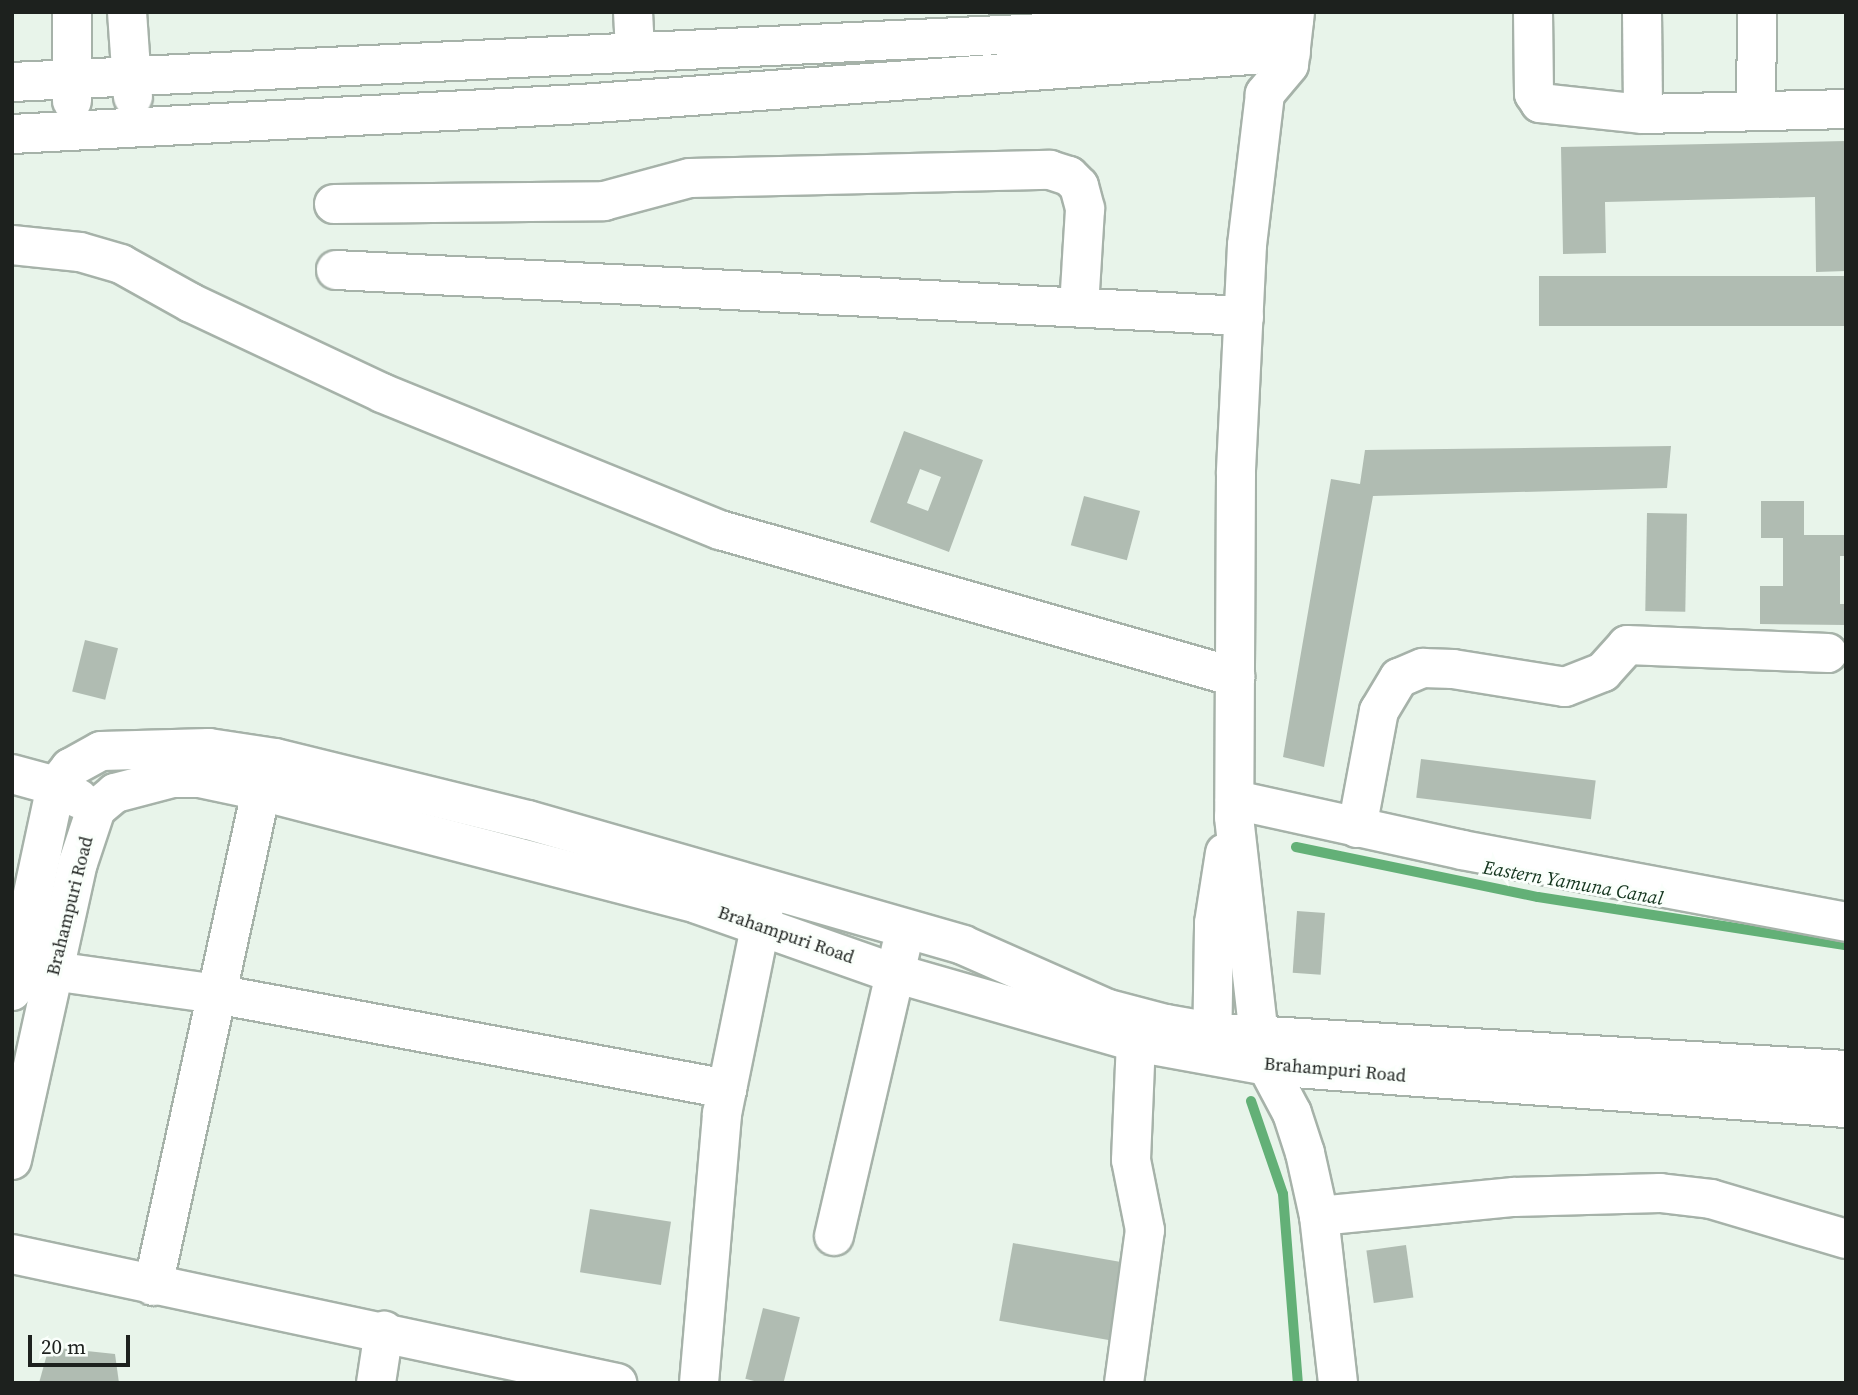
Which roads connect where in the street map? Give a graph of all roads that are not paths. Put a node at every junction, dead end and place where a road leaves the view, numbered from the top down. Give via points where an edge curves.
1 (72, 12) edge
2 (127, 12) edge
3 (633, 12) edge
4 (1533, 12) edge
5 (1643, 12) edge
6 (1757, 12) edge
7 (1293, 28) edge
8 (1252, 30) edge
9 (635, 51) junction
10 (130, 73) junction
11 (73, 76) junction
12 (12, 82) edge
13 (1265, 94) junction
14 (1846, 109) edge
15 (1756, 111) junction
16 (1643, 114) junction
17 (136, 127) junction
18 (71, 130) junction
19 (12, 134) edge
20 (334, 204) dead end
21 (12, 245) edge
22 (336, 270) dead end
23 (1079, 307) junction
24 (1244, 316) junction
25 (1828, 653) dead end
26 (1235, 677) junction
27 (12, 774) edge
28 (56, 786) junction
29 (261, 791) junction
30 (96, 809) junction
31 (1234, 809) junction
32 (1357, 828) junction
33 (764, 908) junction
34 (1846, 922) edge
35 (905, 929) junction
36 (53, 971) junction
37 (895, 972) junction
38 (13, 977) edge
39 (216, 994) junction
40 (1136, 1029) junction
41 (1212, 1043) junction
42 (1263, 1050) junction
43 (1846, 1070) edge
44 (727, 1089) junction
45 (1846, 1108) edge
46 (12, 1160) edge
47 (1319, 1216) junction
48 (834, 1236) dead end
49 (1846, 1239) edge
50 (12, 1254) edge
51 (153, 1286) junction
52 (384, 1331) junction
53 (376, 1383) edge
54 (617, 1383) edge
55 (699, 1383) edge
56 (1124, 1383) edge
57 (1338, 1383) edge

1 - 11 street
2 - 10 street
3 - 9 street
4 - 16 street via 1534,94 1540,103
5 - 16 street
6 - 15 street
7 - 8 street
7 - 13 street via 1289,65
8 - 9 street
8 - 13 street via 1250,67
8 - 17 street via 581,104
9 - 10 street
10 - 11 street
10 - 17 street
11 - 12 street
11 - 18 street
13 - 24 street
14 - 15 street
15 - 16 street
17 - 18 street
18 - 19 street
20 - 23 street via 604,201 690,178 1049,170 1069,176 1079,186 1085,209
21 - 26 street via 80,253 121,264 191,303 382,393 720,530
22 - 23 street
23 - 24 street
24 - 26 street via 1236,474
25 - 32 street via 1627,645 1603,672 1565,687 1453,668 1423,668 1399,678 1379,711
26 - 31 street
27 - 28 street
28 - 30 street
28 - 33 street, Brahampuri Road via 70,768 101,751 209,748 275,758 528,820
28 - 38 street, Brahampuri Road
29 - 30 street, Brahampuri Road via 200,778 172,778 115,793
29 - 33 street, Brahampuri Road via 697,904
29 - 39 street
30 - 36 street, Brahampuri Road via 78,863
31 - 32 street
31 - 41 street via 1214,923
31 - 42 street
32 - 34 street
33 - 35 street, Brahampuri Road
33 - 37 street, Brahampuri Road
33 - 44 street
35 - 37 street
35 - 40 street, Brahampuri Road via 963,945 1108,1009
36 - 39 street
36 - 46 street, Brahampuri Road
37 - 40 street, Brahampuri Road
37 - 48 street
39 - 44 street
39 - 51 street
40 - 41 street, Brahampuri Road
40 - 56 street via 1131,1160 1145,1230
41 - 42 street, Brahampuri Road
42 - 43 street, Brahampuri Road
42 - 45 street, Brahampuri Road
42 - 47 street via 1292,1113
44 - 55 street via 714,1183
47 - 49 street via 1514,1197 1660,1193 1711,1199
47 - 57 street
50 - 51 street
51 - 52 street
52 - 53 street
52 - 54 street

